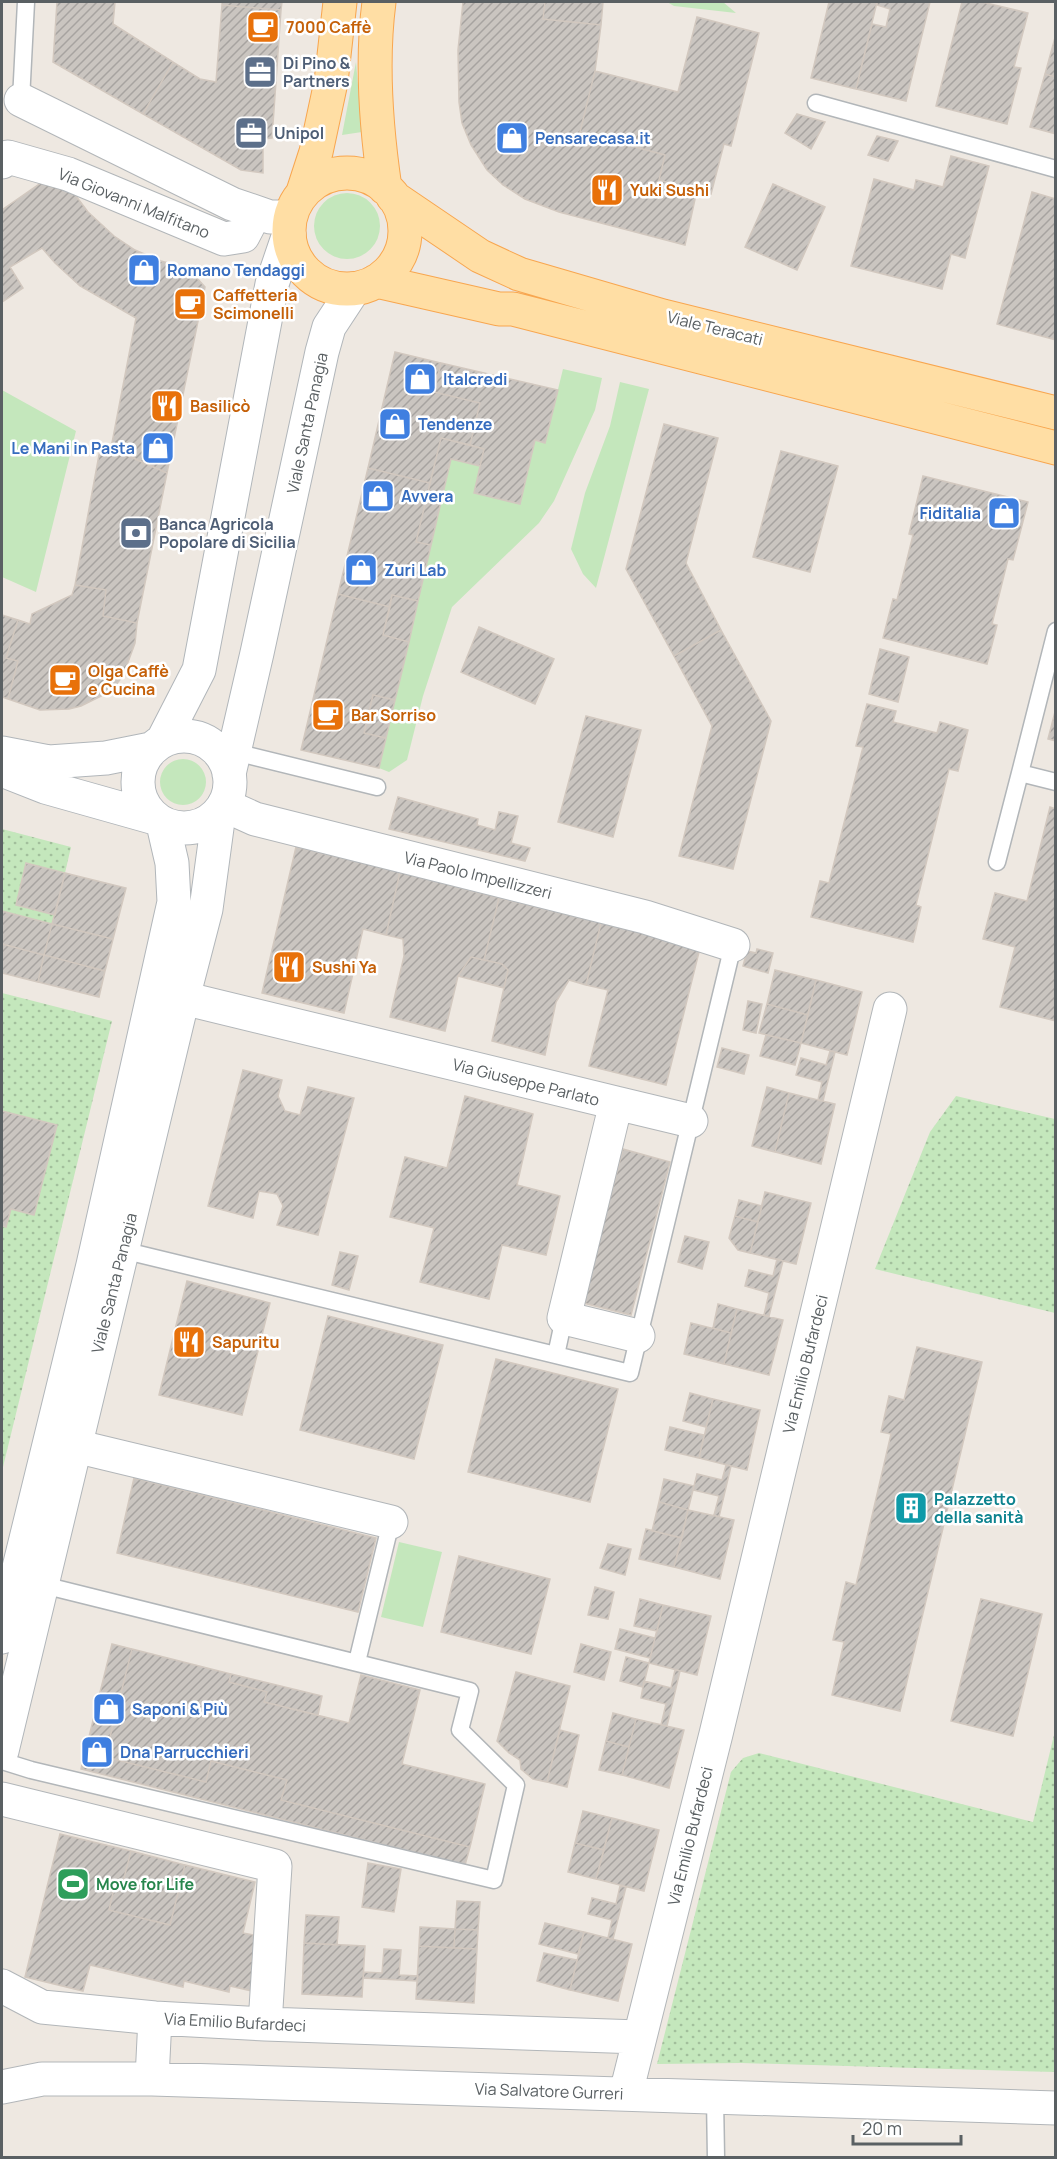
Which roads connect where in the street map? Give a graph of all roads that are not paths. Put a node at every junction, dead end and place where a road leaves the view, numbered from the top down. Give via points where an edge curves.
1 (26, 2) edge
2 (340, 2) edge
3 (379, 2) edge
4 (21, 100) joint
5 (816, 104) dead end
6 (2, 162) edge
7 (1056, 169) edge
8 (389, 192) junction
9 (255, 213) junction
10 (294, 215) junction
11 (365, 285) junction
12 (1056, 413) edge
13 (1056, 448) edge
14 (1056, 631) edge
15 (157, 745) junction
16 (2, 753) edge
17 (2, 770) edge
18 (1020, 773) junction
19 (1056, 782) edge
20 (227, 786) junction
21 (377, 787) dead end
22 (159, 821) junction
23 (997, 862) dead end
24 (733, 945) joint
25 (183, 998) junction
26 (890, 1009) dead end
27 (616, 1103) junction
28 (691, 1121) junction
29 (122, 1250) junction
30 (564, 1318) junction
31 (638, 1336) junction
32 (556, 1355) junction
33 (75, 1446) junction
34 (391, 1522) joint
35 (43, 1585) junction
36 (2, 1637) edge
37 (357, 1662) junction
38 (2, 1751) edge
39 (2, 1761) edge
40 (2, 1799) edge
41 (2, 1986) edge
42 (155, 2018) junction
43 (265, 2024) junction
44 (639, 2037) junction
45 (2, 2061) edge
46 (42, 2079) junction
47 (152, 2079) junction
48 (2, 2087) edge
49 (626, 2093) junction
50 (715, 2098) junction
51 (1056, 2108) edge
52 (716, 2157) edge

1 - 4 lane
2 - 10 main road via 331,82 316,152
3 - 8 main road via 375,32 377,126
4 - 9 street
5 - 7 lane
6 - 9 street, Via Giovanni Malfitano via 8,157 68,174 224,240 243,236
8 - 10 main road via 357,174 327,176 314,182
8 - 11 main road via 401,210 404,242 389,271
8 - 12 main road, Viale Teracati via 480,256 519,274 663,315
9 - 10 street via 270,217
10 - 11 main road via 292,249 310,275 338,288
10 - 15 street via 272,284 199,670
11 - 13 main road, Viale Teracati via 513,309
11 - 20 street, Viale Santa Panagia via 329,327 322,352
14 - 18 lane
15 - 16 street via 106,758 49,762
15 - 20 street via 174,736 199,738 210,744 225,762
15 - 22 street via 142,760 137,787 148,813
17 - 22 street
18 - 19 lane
18 - 23 lane
20 - 21 lane
20 - 22 street via 203,824 183,829
20 - 24 street, Via Paolo Impellizzeri via 255,819 645,917
20 - 25 street, Viale Santa Panagia via 206,909
22 - 36 street, Viale Santa Panagia via 172,863 174,902 93,1265
24 - 28 lane
25 - 27 street, Via Giuseppe Parlato
25 - 29 street, Viale Santa Panagia
26 - 44 street, Via Emilio Bufardeci
27 - 28 street
27 - 30 street, Via Giuseppe Parlato
28 - 31 lane
29 - 32 lane
29 - 33 street, Viale Santa Panagia
30 - 31 street
30 - 32 lane
31 - 32 lane via 630,1373
33 - 34 street
33 - 35 street, Viale Santa Panagia
34 - 37 lane
35 - 37 lane
35 - 38 street, Viale Santa Panagia
37 - 39 lane via 470,1691 460,1730 516,1785 494,1880
40 - 43 street via 275,1866
41 - 42 street, Via Emilio Bufardeci via 42,2007
42 - 43 street, Via Emilio Bufardeci
42 - 47 street
43 - 44 street, Via Emilio Bufardeci
44 - 49 street
45 - 46 street
46 - 47 street, Via Salvatore Gurreri
46 - 48 street
47 - 49 street, Via Salvatore Gurreri
49 - 50 street, Via Salvatore Gurreri
50 - 51 street, Via Salvatore Gurreri
50 - 52 lane

